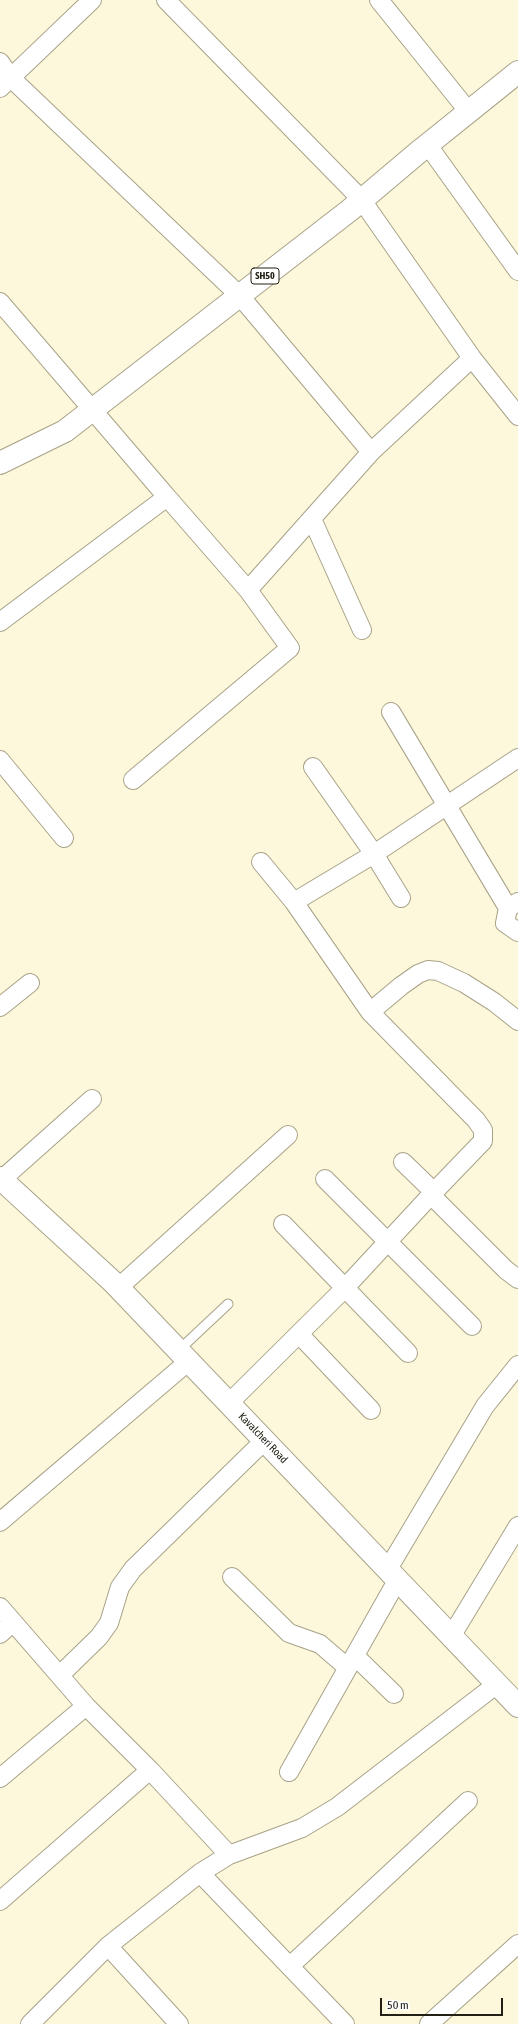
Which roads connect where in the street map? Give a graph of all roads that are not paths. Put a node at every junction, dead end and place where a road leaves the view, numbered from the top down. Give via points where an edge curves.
1 (92, 0) edge
2 (166, 0) edge
3 (379, 0) edge
4 (0, 62) edge
5 (518, 72) edge
6 (6, 83) edge
7 (469, 112) junction
8 (427, 144) junction
9 (361, 199) junction
10 (518, 271) edge
11 (240, 296) junction
12 (0, 302) edge
13 (472, 358) junction
14 (92, 409) junction
15 (518, 416) edge
16 (371, 452) junction
17 (0, 463) edge
18 (167, 497) junction
19 (312, 518) junction
20 (248, 590) junction
21 (0, 622) edge
22 (362, 630) dead end
23 (391, 712) dead end
24 (518, 758) edge
25 (0, 760) edge
26 (313, 767) dead end
27 (133, 780) dead end
28 (447, 806) junction
29 (64, 838) dead end
30 (374, 854) junction
31 (261, 862) dead end
32 (401, 898) dead end
33 (294, 902) junction
34 (513, 905) edge
35 (518, 932) edge
36 (30, 983) dead end
37 (0, 1008) edge
38 (370, 1012) junction
39 (518, 1021) edge
40 (92, 1099) dead end
41 (288, 1135) dead end
42 (403, 1162) dead end
43 (325, 1179) dead end
44 (0, 1180) edge
45 (432, 1194) junction
46 (283, 1224) dead end
47 (387, 1241) junction
48 (514, 1270) edge
49 (119, 1287) junction
50 (346, 1287) junction
51 (228, 1304) dead end
52 (472, 1326) dead end
53 (299, 1334) junction
54 (408, 1353) dead end
55 (184, 1355) junction
56 (518, 1365) edge
57 (229, 1403) junction
58 (371, 1410) dead end
59 (265, 1440) junction
60 (0, 1522) edge
61 (518, 1526) edge
62 (393, 1574) junction
63 (232, 1577) dead end
64 (0, 1607) edge
65 (13, 1622) junction
66 (0, 1634) edge
67 (452, 1635) junction
68 (351, 1662) junction
69 (60, 1675) junction
70 (498, 1684) junction
71 (394, 1694) dead end
72 (86, 1706) junction
73 (518, 1706) edge
74 (150, 1770) junction
75 (288, 1772) dead end
76 (0, 1778) edge
77 (468, 1801) dead end
78 (229, 1855) junction
79 (200, 1873) junction
80 (0, 1901) edge
81 (518, 1944) edge
82 (108, 1946) junction
83 (290, 1966) junction
84 (30, 2024) edge
85 (179, 2024) edge
86 (345, 2024) edge
87 (429, 2024) edge

1 - 6 street
2 - 9 street
3 - 7 street
4 - 6 street
5 - 7 street, SH50
6 - 11 street
7 - 8 street, SH50
8 - 9 street, SH50
8 - 10 street
9 - 11 street, SH50
9 - 13 street
11 - 14 street, SH50
11 - 16 street
12 - 14 street
13 - 15 street
13 - 16 street
14 - 17 street, SH50 via 65,431
14 - 18 street
16 - 19 street
18 - 20 street
18 - 21 street
19 - 20 street
19 - 22 street
20 - 27 street via 290,648
23 - 28 street
24 - 28 street
25 - 29 street
26 - 30 street
28 - 30 street
28 - 34 street
30 - 32 street
30 - 33 street
31 - 33 street
33 - 38 street
34 - 35 street via 506,923
36 - 37 street
38 - 39 street via 400,986 428,970 438,971 464,983
38 - 45 street via 483,1130 483,1141
40 - 44 street
41 - 49 street
42 - 45 street
43 - 47 street
44 - 49 street, Kavalcheri Road
45 - 47 street
45 - 48 street
46 - 50 street
47 - 50 street
47 - 52 street
49 - 55 street, Kavalcheri Road
50 - 53 street
50 - 54 street
51 - 55 lane
53 - 57 street
53 - 58 street
55 - 57 street, Kavalcheri Road
55 - 60 street
56 - 62 street via 485,1406
57 - 59 street, Kavalcheri Road
59 - 62 street, Kavalcheri Road
59 - 69 street via 133,1569 120,1587 109,1623 99,1637
61 - 67 street
62 - 67 street, Kavalcheri Road
62 - 68 street
63 - 68 street via 289,1633 320,1644
64 - 65 street
65 - 66 street
65 - 69 street
67 - 70 street, Kavalcheri Road
68 - 71 street
68 - 75 street
69 - 72 street
70 - 73 street, Kavalcheri Road
70 - 78 street via 336,1807 302,1828
72 - 74 street
72 - 76 street
74 - 78 street
74 - 80 street
77 - 83 street
78 - 79 street
79 - 82 street
79 - 83 street
81 - 87 street
82 - 84 street
82 - 85 street
83 - 86 street

